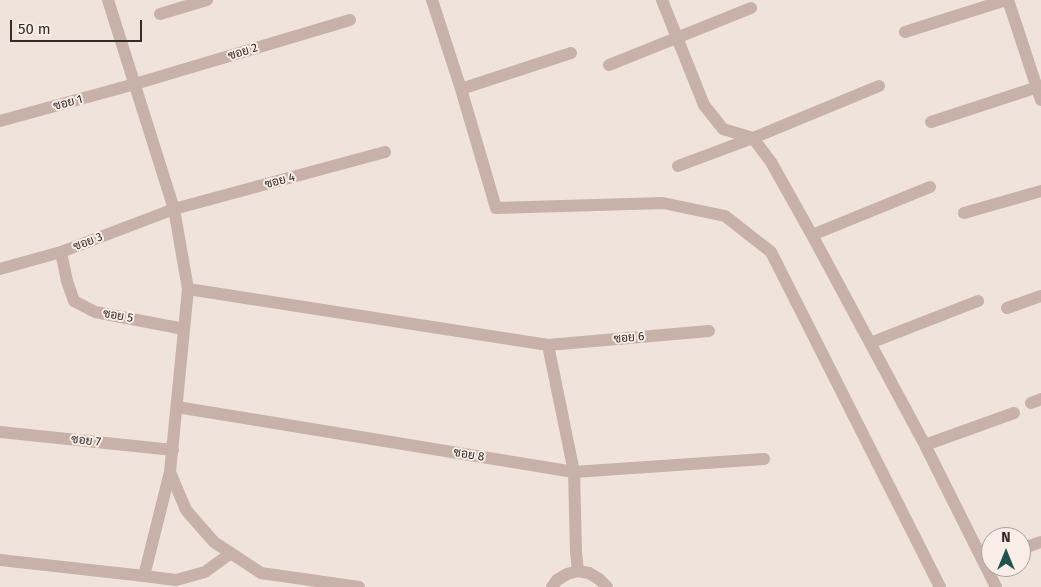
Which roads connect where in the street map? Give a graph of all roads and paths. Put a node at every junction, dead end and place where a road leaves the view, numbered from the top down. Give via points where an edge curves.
1 (108, 0) edge
2 (207, 0) edge
3 (432, 0) edge
4 (662, 0) edge
5 (1007, 0) edge
6 (751, 8) dead end
7 (160, 14) dead end
8 (350, 20) dead end
9 (905, 32) dead end
10 (677, 38) junction
11 (571, 53) dead end
12 (609, 65) dead end
13 (135, 84) junction
14 (879, 86) dead end
15 (1039, 86) edge
16 (461, 89) junction
17 (1041, 100) edge
18 (0, 121) edge
19 (931, 122) dead end
20 (753, 138) junction
21 (385, 152) dead end
22 (678, 166) dead end
23 (930, 187) dead end
24 (1041, 191) edge
25 (174, 209) junction
26 (964, 213) dead end
27 (812, 234) junction
28 (61, 252) junction
29 (0, 269) edge
30 (188, 289) junction
31 (1041, 296) edge
32 (978, 301) dead end
33 (1007, 308) dead end
34 (184, 329) junction
35 (709, 331) dead end
36 (870, 343) junction
37 (548, 345) junction
38 (177, 407) junction
39 (1014, 412) dead end
40 (0, 432) edge
41 (925, 445) junction
42 (173, 450) junction
43 (764, 460) dead end
44 (170, 472) junction
45 (574, 472) junction
46 (981, 549) edge
47 (231, 553) junction
48 (0, 560) edge
49 (578, 572) junction
50 (144, 576) junction
51 (359, 587) edge
52 (552, 587) edge
53 (607, 587) edge
54 (940, 587) edge

1 - 13 street
2 - 7 street
3 - 16 street
4 - 10 street
5 - 9 street
5 - 15 street
6 - 10 street
8 - 13 street, ซอย 2
10 - 12 street
10 - 20 street via 704,106 723,129
11 - 16 street
13 - 18 street, ซอย 1
13 - 25 street
14 - 20 street
15 - 17 street
15 - 19 street
16 - 54 street via 496,208 663,203 725,216 771,252
20 - 22 street
20 - 27 street via 772,162
21 - 25 street, ซอย 4
23 - 27 street
24 - 26 street
25 - 28 street, ซอย 3
25 - 30 street
27 - 36 street
28 - 29 street, ซอย 3
28 - 34 street, ซอย 5 via 74,301 95,312
30 - 34 street
30 - 37 street, ซอย 6
31 - 33 street
32 - 36 street
34 - 38 street
35 - 37 street, ซอย 6
36 - 41 street
37 - 45 street
38 - 42 street
38 - 45 street, ซอย 8
39 - 41 street
40 - 42 street, ซอย 7
41 - 46 street
42 - 44 street
43 - 45 street, ซอย 8
44 - 47 street via 186,510 214,542
44 - 50 street
45 - 49 street
47 - 50 street via 205,572 176,580
47 - 51 street via 261,573
48 - 50 street
49 - 52 street via 567,574
49 - 53 street via 599,578

